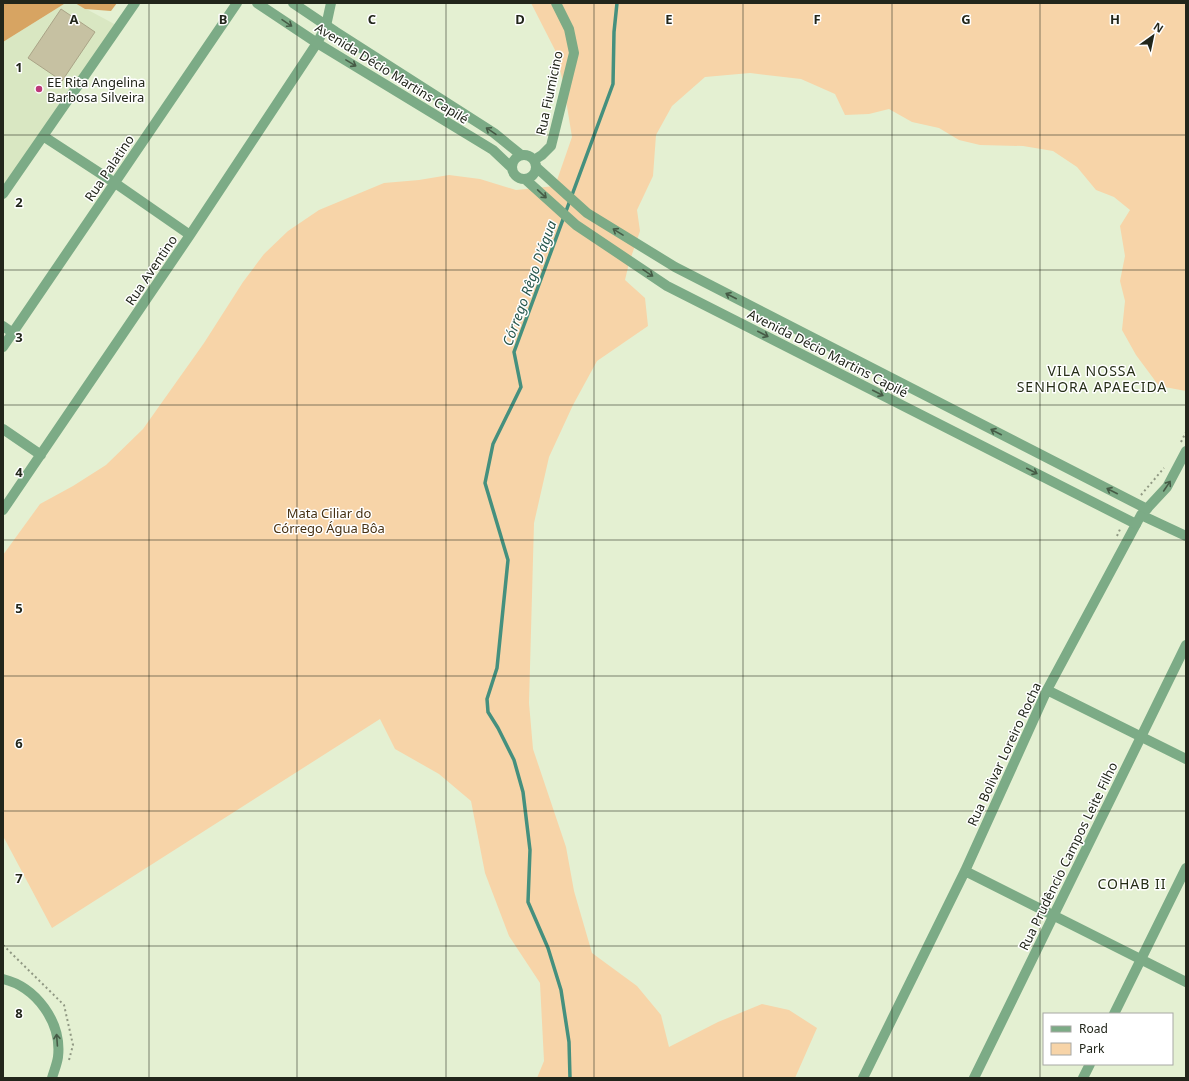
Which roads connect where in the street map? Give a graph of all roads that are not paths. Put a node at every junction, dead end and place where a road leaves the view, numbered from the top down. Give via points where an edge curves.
1 (135, 3) edge
2 (236, 3) edge
3 (257, 3) edge
4 (293, 3) edge
5 (331, 3) edge
6 (556, 3) edge
7 (326, 26) junction
8 (318, 43) junction
9 (43, 136) junction
10 (522, 155) junction
11 (535, 164) junction
12 (512, 167) junction
13 (525, 179) junction
14 (115, 183) junction
15 (3, 194) edge
16 (190, 235) junction
17 (3, 326) edge
18 (13, 333) junction
19 (3, 347) edge
20 (3, 429) edge
21 (1186, 451) edge
22 (41, 455) junction
23 (3, 510) edge
24 (1142, 516) junction
25 (1186, 536) edge
26 (1186, 645) edge
27 (1047, 690) junction
28 (1141, 737) junction
29 (1186, 759) edge
30 (1186, 868) edge
31 (965, 871) junction
32 (1053, 916) junction
33 (1141, 960) junction
34 (3, 980) edge
35 (1186, 982) edge
36 (1114, 1013) edge
37 (1090, 1065) edge
38 (52, 1078) edge
39 (863, 1078) edge
40 (974, 1078) edge
41 (1083, 1078) edge

1 - 9 street
2 - 14 street, Rua Palatino
3 -> 8 street, Avenida Décio Martins Capilé
4 - 7 street, Avenida Décio Martins Capilé
5 - 7 street, Rua Aventino
6 - 11 street, Rua Fiumicino via 569,29 574,53 551,146
7 - 8 street, Rua Aventino
10 -> 7 street, Avenida Décio Martins Capilé via 494,133
8 -> 12 street, Avenida Décio Martins Capilé via 493,150
8 - 16 street, Rua Aventino
9 - 14 street
9 - 15 street
10 - 11 street, Avenida Décio Martins Capilé via 528,156
10 - 12 street via 514,160
11 - 13 street via 535,172
24 -> 11 street, Avenida Décio Martins Capilé via 675,267 587,213
12 - 13 street, Avenida Décio Martins Capilé via 514,174
13 -> 24 street, Avenida Décio Martins Capilé via 576,225 667,286
14 - 16 street
14 - 18 street, Rua Palatino
16 - 22 street, Rua Aventino
17 - 18 street
18 - 19 street, Rua Palatino
20 - 22 street
24 -> 21 street, Rua Bolivar Loreiro Rocha via 1167,488
22 - 23 street, Rua Aventino
24 - 25 street
24 - 27 street, Rua Bolivar Loreiro Rocha
26 - 28 street, Rua Prudêncio Campos Leite Filho
27 - 28 street
27 - 31 street, Rua Bolivar Loreiro Rocha
28 - 29 street
28 - 32 street, Rua Prudêncio Campos Leite Filho
30 - 33 street
31 - 32 street
31 - 39 street, Rua Bolivar Loreiro Rocha
32 - 33 street
32 - 40 street, Rua Prudêncio Campos Leite Filho
33 - 35 street
33 - 36 street
38 -> 34 street via 58,1056 56,1033 48,1012 33,994 13,982
37 - 41 street

